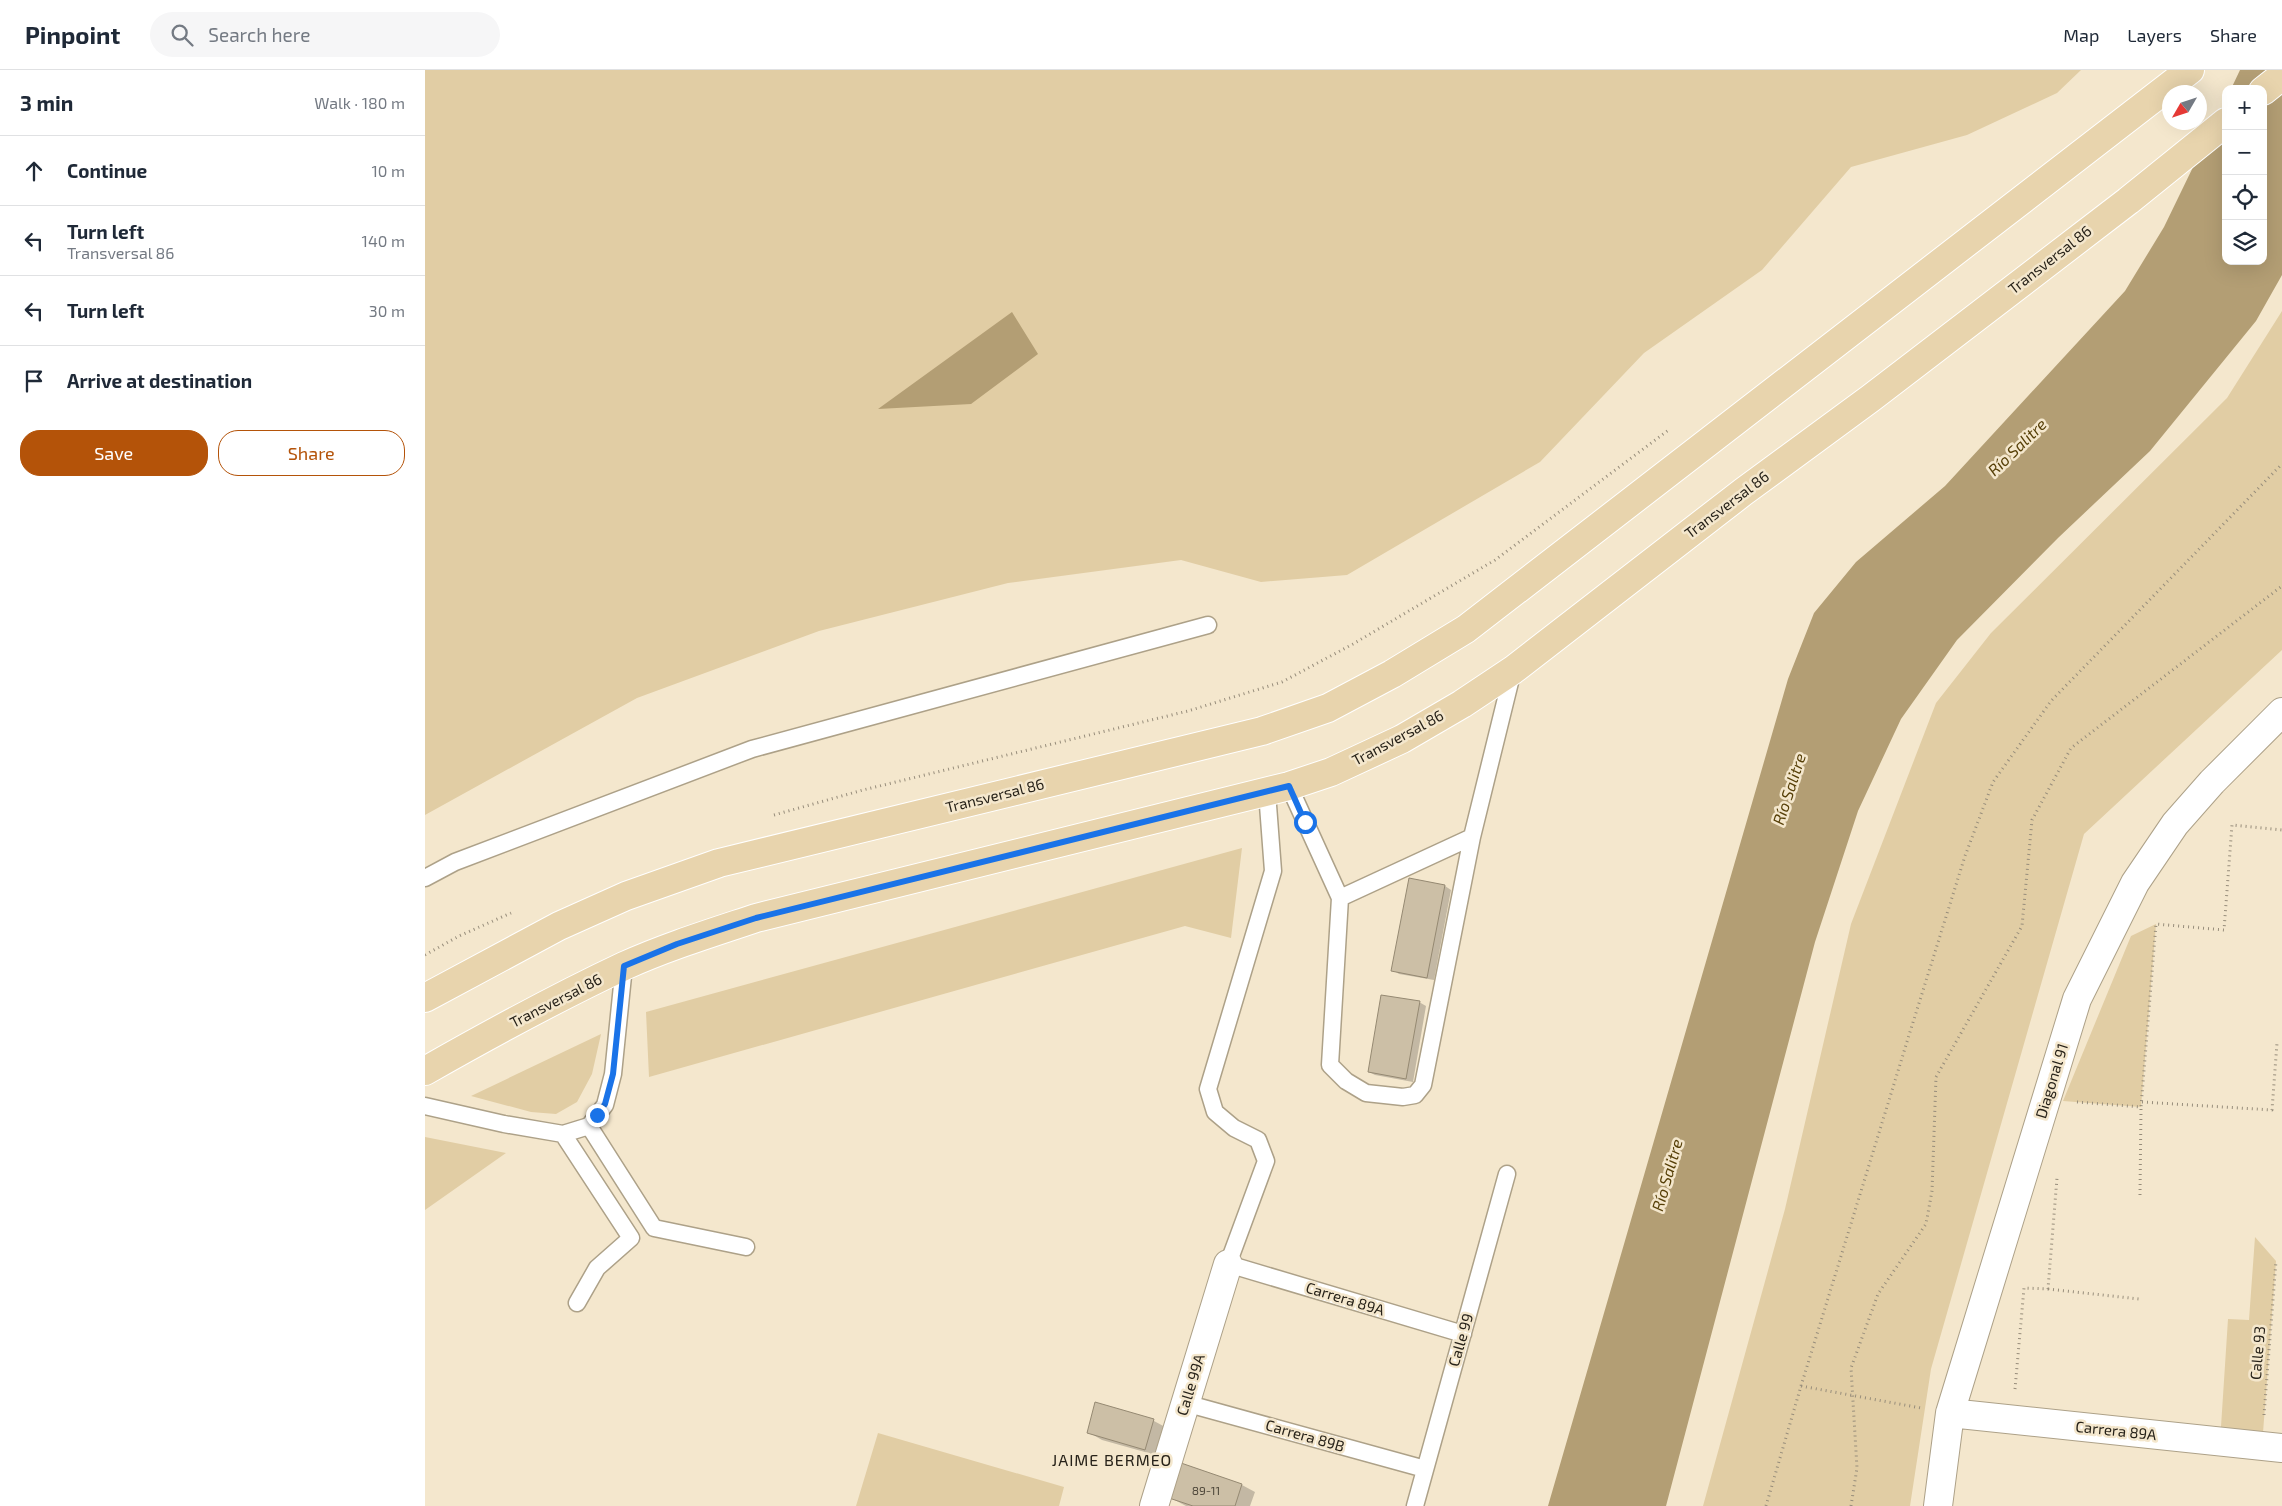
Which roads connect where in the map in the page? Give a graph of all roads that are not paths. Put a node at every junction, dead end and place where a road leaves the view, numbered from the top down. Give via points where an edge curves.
1 (2190, 70) edge
2 (2282, 76) edge
3 (2267, 88) edge
4 (2222, 125) edge
5 (1208, 625) dead end
6 (1513, 670) junction
7 (2282, 712) edge
8 (1278, 789) junction
9 (1472, 837) junction
10 (425, 878) edge
11 (1340, 898) junction
12 (624, 966) junction
13 (425, 998) edge
14 (425, 1072) edge
15 (425, 1106) edge
16 (589, 1126) junction
17 (563, 1134) junction
18 (1507, 1174) dead end
19 (746, 1247) dead end
20 (1228, 1264) junction
21 (577, 1303) dead end
22 (1463, 1334) junction
23 (1185, 1403) junction
24 (1950, 1413) junction
25 (2272, 1447) edge
26 (1425, 1470) junction
27 (1154, 1506) edge
28 (1415, 1506) edge
29 (1938, 1506) edge

1 - 13 main road, Transversal 86 via 1466,629 1328,708 1262,731 719,863 626,896 559,926
2 - 3 main road
4 - 6 main road, Transversal 86 via 2128,201
5 - 10 lane via 752,749 455,862
6 - 8 main road, Transversal 86 via 1402,739 1331,772
6 - 9 lane
7 - 24 street, Diagonal 91 via 2175,824 2135,883 2077,1000
8 - 11 lane
8 - 12 main road, Transversal 86 via 756,918 677,944
8 - 20 lane via 1273,871 1208,1089 1215,1112 1234,1128 1258,1140 1266,1162
9 - 11 lane
9 - 11 lane via 1423,1085 1415,1095 1366,1093 1346,1081 1330,1065
12 - 14 main road, Transversal 86
12 - 16 lane via 613,1074 605,1104
15 - 17 lane
16 - 17 lane
16 - 19 lane via 654,1228
17 - 21 lane via 631,1238 597,1268
18 - 22 lane, Calle 99
20 - 22 lane, Carrera 89A
20 - 23 street, Calle 99A
22 - 26 lane, Calle 99
23 - 26 lane, Carrera 89B
23 - 27 street, Calle 99A
24 - 25 street, Carrera 89A
24 - 29 street, Diagonal 91
26 - 28 lane, Calle 99

